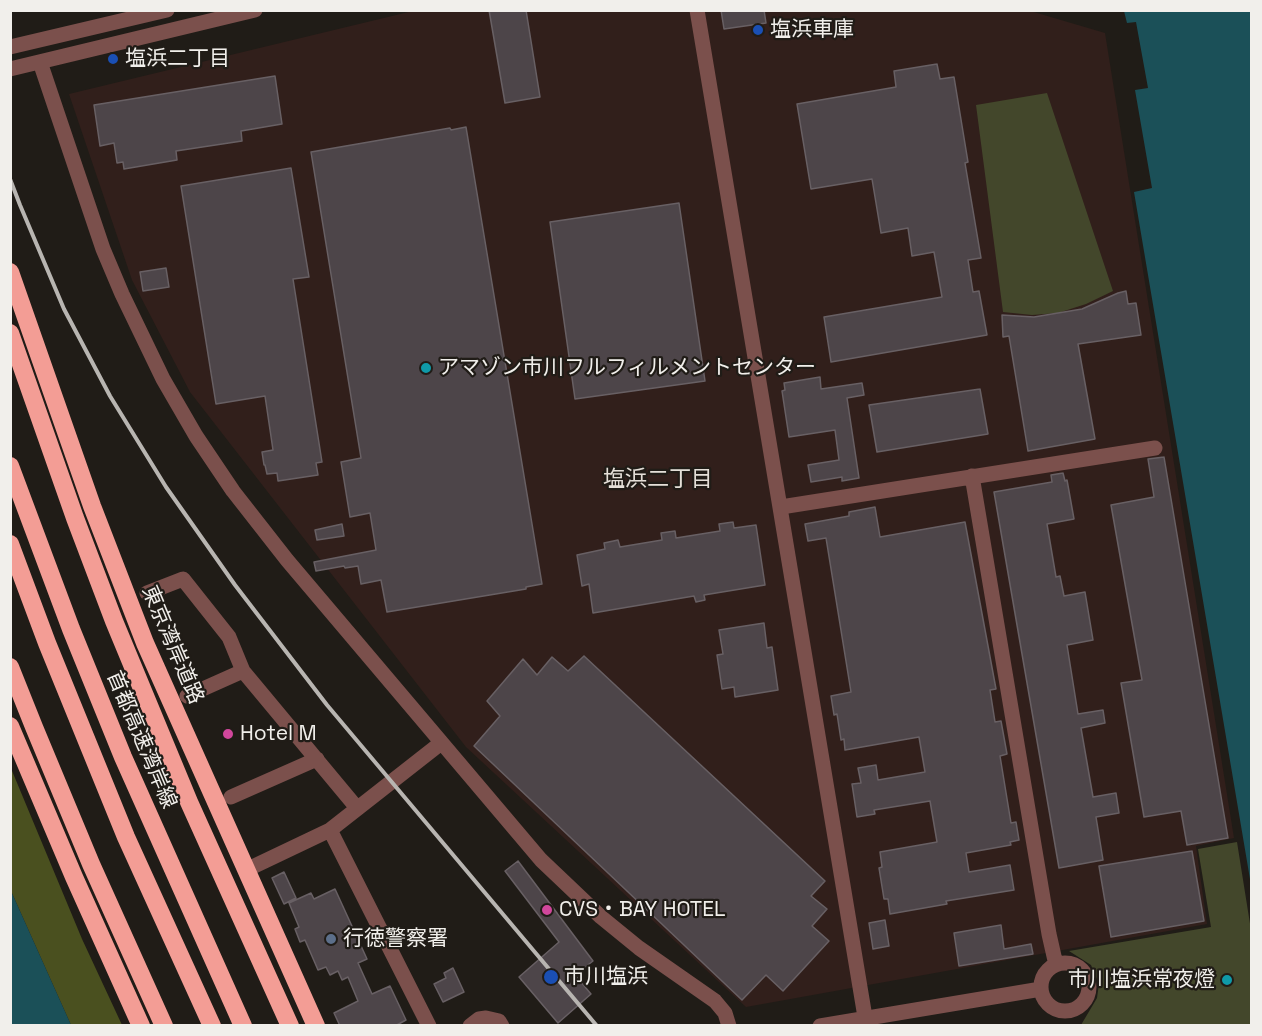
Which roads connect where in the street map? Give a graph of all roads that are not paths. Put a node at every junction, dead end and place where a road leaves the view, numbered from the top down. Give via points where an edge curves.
1 (167, 10) edge
2 (255, 10) edge
3 (697, 10) edge
4 (134, 18) junction
5 (139, 38) junction
6 (10, 47) edge
7 (40, 62) junction
8 (10, 69) edge
9 (10, 272) edge
10 (10, 333) edge
11 (1155, 448) dead end
12 (10, 466) edge
13 (972, 476) junction
14 (781, 507) junction
15 (10, 544) edge
16 (147, 593) dead end
17 (10, 667) edge
18 (243, 671) junction
19 (188, 696) dead end
20 (10, 726) edge
21 (441, 742) junction
22 (317, 759) junction
23 (231, 797) dead end
24 (357, 808) junction
25 (330, 830) junction
26 (246, 870) junction
27 (1056, 965) junction
28 (1041, 989) junction
29 (865, 1017) junction
30 (1064, 1018) edge
31 (141, 1026) edge
32 (164, 1026) edge
33 (212, 1026) edge
34 (243, 1026) edge
35 (290, 1026) edge
36 (316, 1026) edge
37 (429, 1026) edge
38 (470, 1026) edge
39 (502, 1026) edge
40 (729, 1026) edge
41 (820, 1026) edge

1 - 4 street
2 - 5 street
3 - 14 street
4 - 5 street
4 - 6 street
5 - 7 street
7 - 8 street
7 - 21 street via 103,249 141,335 190,426 233,491 287,560
9 - 26 highway, 東京湾岸道路 via 112,560
10 - 35 highway, 東京湾岸道路 via 75,518 150,711
11 - 13 street
12 - 34 highway, 首都高速湾岸線 via 152,826
13 - 14 street
13 - 27 street
14 - 29 street
15 - 33 highway via 126,837
16 - 18 street via 183,579 229,637
17 - 32 highway
18 - 19 street
18 - 22 street
20 - 31 highway
21 - 24 street
21 - 40 street via 558,878 639,948 715,1001
22 - 23 street
22 - 24 street
24 - 25 street
25 - 26 street
25 - 37 street
26 - 36 highway, 東京湾岸道路
27 - 28 street via 1044,975
27 - 30 street via 1078,967 1089,988 1084,1002
28 - 29 street
28 - 30 street via 1046,1002
29 - 41 street
38 - 39 street via 486,1018

